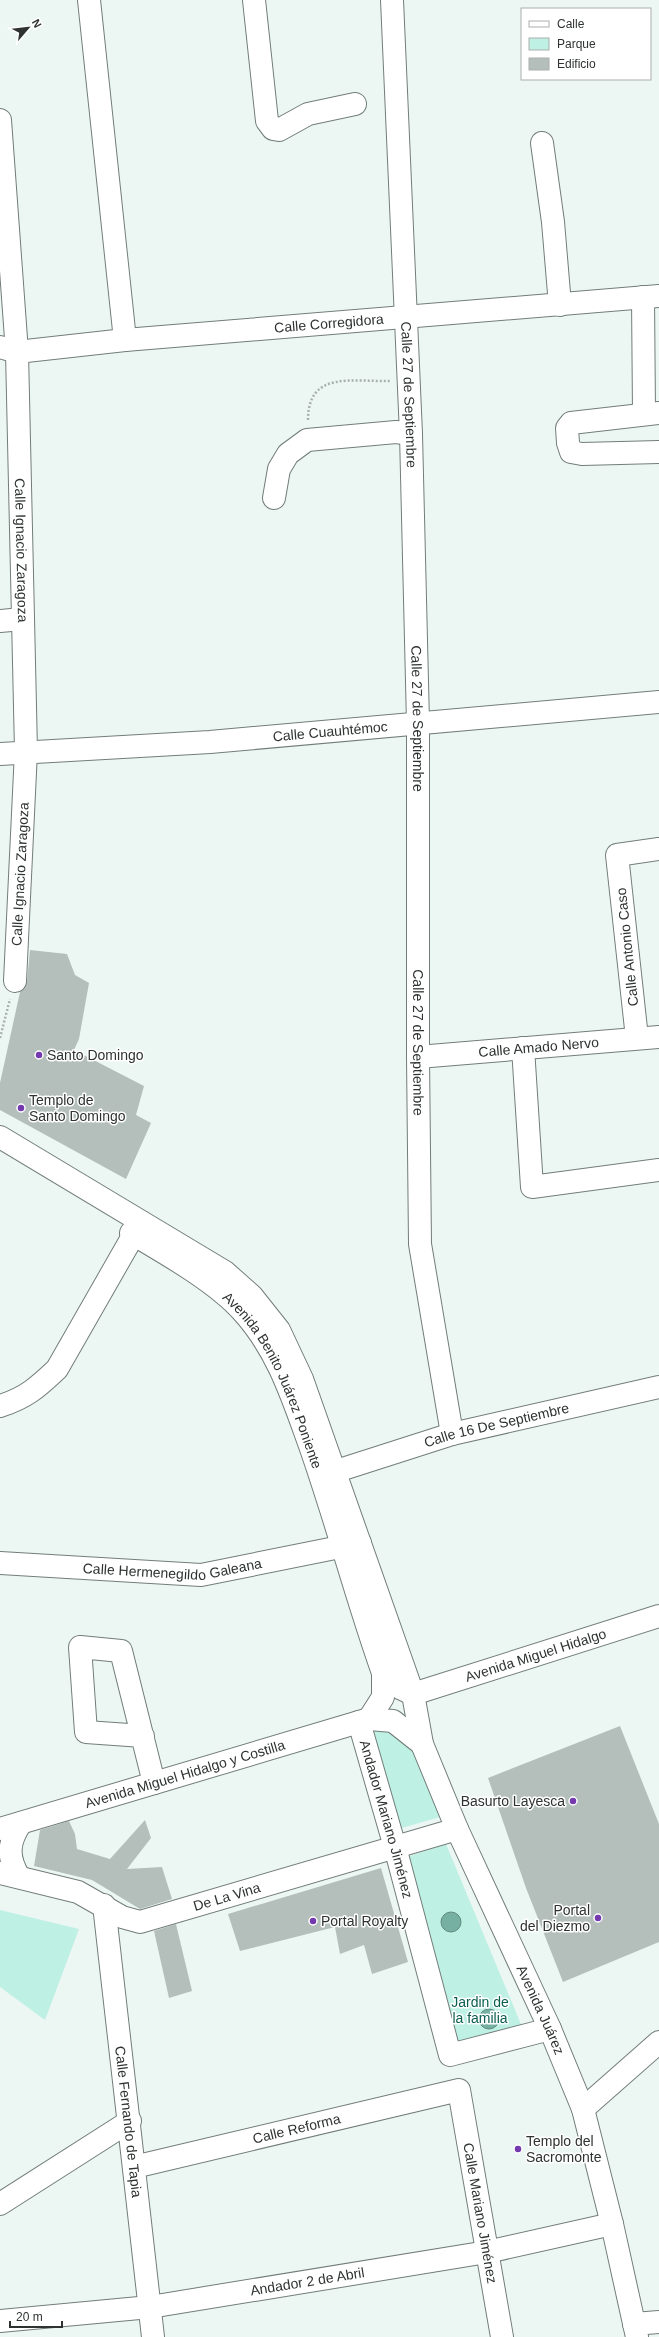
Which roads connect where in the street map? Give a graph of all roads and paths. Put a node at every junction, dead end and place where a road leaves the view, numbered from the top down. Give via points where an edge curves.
1 (89, 0) edge
2 (254, 0) edge
3 (392, 0) edge
4 (355, 104) dead end
5 (0, 120) edge
6 (542, 143) dead end
7 (651, 296) edge
8 (560, 304) junction
9 (406, 318) junction
10 (125, 340) junction
11 (8, 350) edge
12 (407, 380) junction
13 (651, 413) edge
14 (411, 434) junction
15 (307, 440) junction
16 (659, 452) edge
17 (274, 498) dead end
18 (22, 619) junction
19 (0, 621) edge
20 (659, 702) edge
21 (418, 723) junction
22 (26, 751) junction
23 (0, 754) edge
24 (659, 849) edge
25 (14, 981) joint
26 (659, 1037) edge
27 (0, 1038) edge
28 (636, 1038) junction
29 (523, 1048) junction
30 (418, 1057) junction
31 (0, 1137) edge
32 (0, 1153) edge
33 (659, 1170) edge
34 (138, 1228) junction
35 (659, 1387) edge
36 (0, 1406) edge
37 (452, 1434) junction
38 (328, 1473) junction
39 (351, 1545) junction
40 (0, 1563) edge
41 (659, 1616) edge
42 (370, 1634) junction
43 (412, 1694) junction
44 (364, 1721) junction
45 (143, 1736) dead end
46 (422, 1744) junction
47 (154, 1783) junction
48 (21, 1823) junction
49 (0, 1829) edge
50 (457, 1830) junction
51 (395, 1847) junction
52 (10, 1875) edge
53 (104, 1905) junction
54 (550, 2029) junction
55 (659, 2042) edge
56 (459, 2090) joint
57 (583, 2109) junction
58 (130, 2121) junction
59 (134, 2167) junction
60 (0, 2204) edge
61 (612, 2224) junction
62 (487, 2252) junction
63 (150, 2308) junction
64 (0, 2320) edge
65 (659, 2322) edge
66 (636, 2331) edge
67 (153, 2337) edge
68 (502, 2337) edge

1 - 10 street
2 - 4 street via 266,121 273,129 279,130 308,114
3 - 9 street, Calle 27 de Septiembre
5 - 11 street, Calle Ignacio Zaragoza
6 - 8 street via 553,222
7 - 8 street, Calle Corregidora
7 - 13 street
8 - 9 street, Calle Corregidora
9 - 10 street, Calle Corregidora
9 - 12 street, Calle 27 de Septiembre
10 - 11 street, Calle Corregidora
11 - 18 street, Calle Ignacio Zaragoza
12 - 14 street, Calle 27 de Septiembre
12 - 15 path via 335,382 321,386 313,393 308,405
13 - 16 street via 572,423 567,428 568,443 571,452 582,454
14 - 15 street via 396,432
14 - 21 street, Calle 27 de Septiembre
15 - 17 street via 288,454 279,469
18 - 19 street
18 - 22 street, Calle Ignacio Zaragoza
20 - 21 street, Calle Cuauhtémoc
21 - 22 street, Calle Cuauhtémoc via 210,742
21 - 30 street, Calle 27 de Septiembre
22 - 23 street, Calle Cuauhtémoc
22 - 25 street, Calle Ignacio Zaragoza
24 - 28 street, Calle Antonio Caso via 618,855
25 - 27 path
26 - 28 street, Calle Amado Nervo
28 - 29 street, Calle Amado Nervo
29 - 30 street, Calle Amado Nervo
29 - 33 street via 532,1187
30 - 37 street, Calle 27 de Septiembre via 420,1244
31 - 34 street, Avenida Benito Juárez Poniente
32 - 34 street, Avenida Benito Juárez Poniente
34 - 36 street via 56,1369 37,1388 18,1401
34 - 38 street, Avenida Benito Juárez Poniente via 226,1272 252,1296 279,1330 302,1379
35 - 37 street, Calle 16 De Septiembre
37 - 38 street, Calle 16 De Septiembre
38 - 39 street, Avenida Benito Juárez Poniente
39 - 40 street, Calle Hermenegildo Galeana via 202,1575
39 - 42 street, Avenida Benito Juárez Poniente
39 - 43 street, Avenida Benito Juárez Poniente
41 - 43 street, Avenida Miguel Hidalgo
42 - 43 street via 393,1679 400,1688
42 - 44 street, Avenida Benito Juárez Poniente via 384,1673 385,1685 383,1697
43 - 46 street, Avenida Juárez
44 - 46 street via 393,1721
44 - 47 street, Avenida Miguel Hidalgo y Costilla
44 - 51 street, Andador Mariano Jiménez
45 - 47 street
46 - 50 street, Avenida Juárez
47 - 48 street, Avenida Miguel Hidalgo y Costilla
48 - 49 street, Avenida Miguel Hidalgo y Costilla
48 - 52 street via 12,1835 9,1850 12,1864
50 - 51 street, De La Vina
50 - 54 street, Avenida Juárez
51 - 53 street, De La Vina via 140,1922 122,1916
51 - 54 street, Andador Mariano Jiménez via 450,2055
52 - 53 street, De La Vina via 78,1892
53 - 58 street, Calle Fernando de Tapia
54 - 57 street, Avenida Juárez
55 - 57 street
56 - 59 street, Calle Reforma
56 - 62 street, Calle Mariano Jiménez
57 - 61 street, Avenida Juárez
58 - 59 street, Calle Fernando de Tapia
58 - 60 street
59 - 63 street, Calle Fernando de Tapia
61 - 62 street, Andador 2 de Abril
61 - 66 street, Avenida Juárez
62 - 63 street, Andador 2 de Abril
62 - 68 street, Calle Mariano Jiménez
63 - 64 street, Andador 2 de Abril
63 - 67 street, Calle Fernando de Tapia
65 - 66 street

